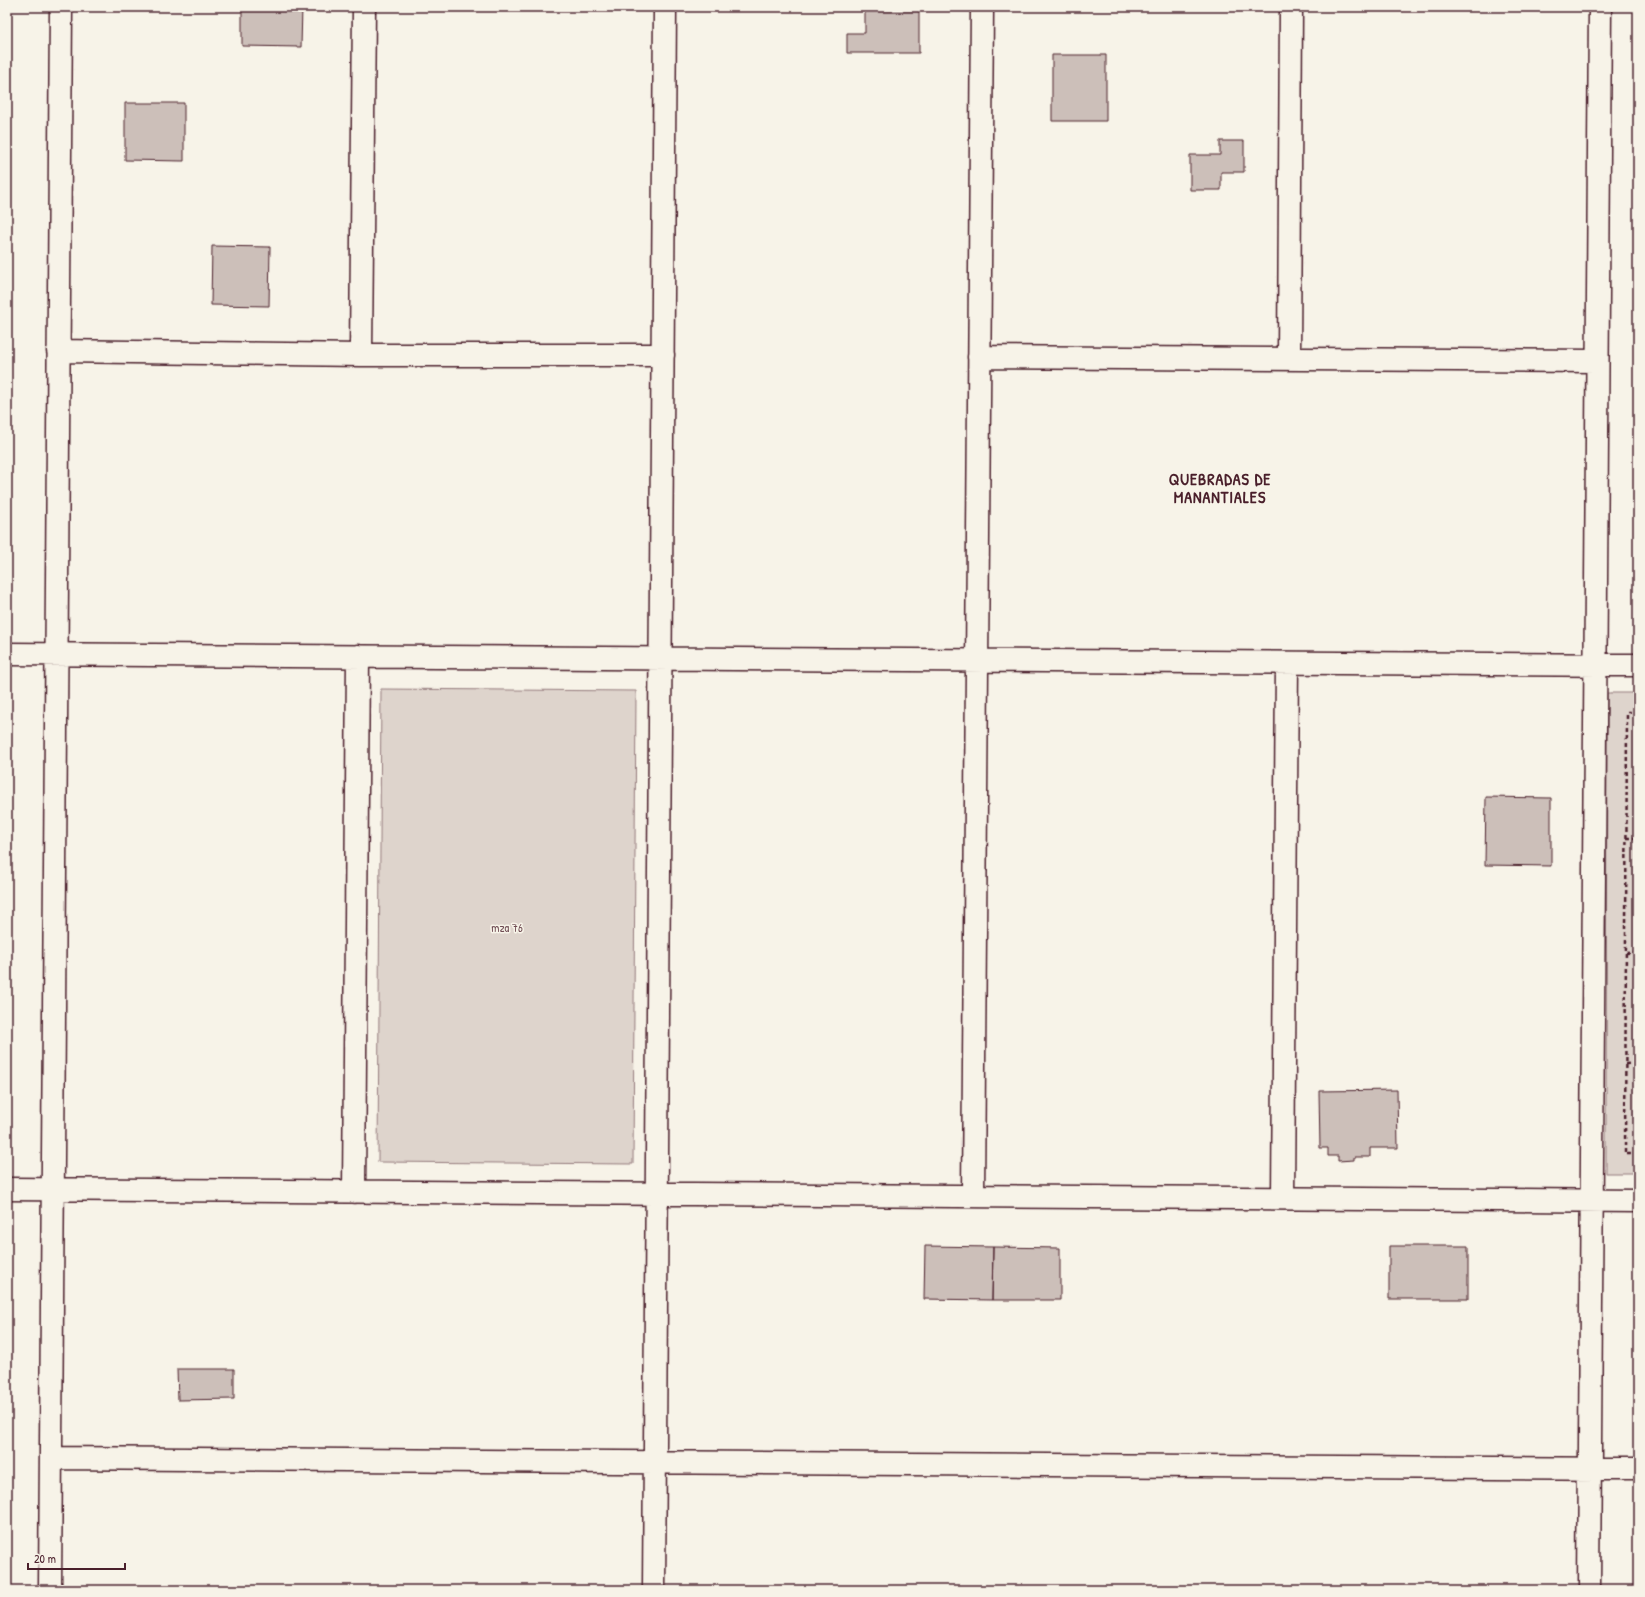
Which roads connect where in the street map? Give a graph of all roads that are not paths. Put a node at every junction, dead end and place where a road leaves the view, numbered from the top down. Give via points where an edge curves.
1 (61, 7) edge
2 (364, 7) edge
3 (665, 7) edge
4 (982, 7) edge
5 (1291, 7) edge
6 (1600, 7) edge
7 (58, 351) junction
8 (361, 355) junction
9 (663, 355) junction
10 (979, 357) junction
11 (1289, 359) junction
12 (1597, 361) junction
13 (7, 654) edge
14 (56, 654) junction
15 (358, 656) junction
16 (661, 659) junction
17 (977, 661) junction
18 (1286, 663) junction
19 (1596, 665) junction
20 (1638, 665) edge
21 (7, 1189) edge
22 (52, 1190) junction
23 (354, 1192) junction
24 (657, 1194) junction
25 (973, 1196) junction
26 (1283, 1198) junction
27 (1592, 1200) junction
28 (1638, 1201) edge
29 (51, 1458) junction
30 (655, 1462) junction
31 (1590, 1469) junction
32 (1638, 1469) edge
33 (50, 1590) edge
34 (654, 1590) edge
35 (1589, 1590) edge

1 - 7 street
2 - 8 street
3 - 9 street
4 - 10 street
5 - 11 street
6 - 12 street
7 - 8 street
7 - 14 street
8 - 9 street
9 - 16 street
10 - 11 street
10 - 17 street
11 - 12 street
12 - 19 street
13 - 14 street
14 - 15 street
14 - 22 street
15 - 16 street
15 - 23 street
16 - 17 street
16 - 24 street
17 - 18 street
17 - 25 street
18 - 19 street
18 - 26 street
19 - 20 street
19 - 27 street
21 - 22 street
22 - 23 street
22 - 29 street
23 - 24 street
24 - 25 street
24 - 30 street
25 - 26 street
26 - 27 street
27 - 28 street
27 - 31 street
29 - 30 street
29 - 33 street
30 - 31 street
30 - 34 street
31 - 32 street
31 - 35 street

